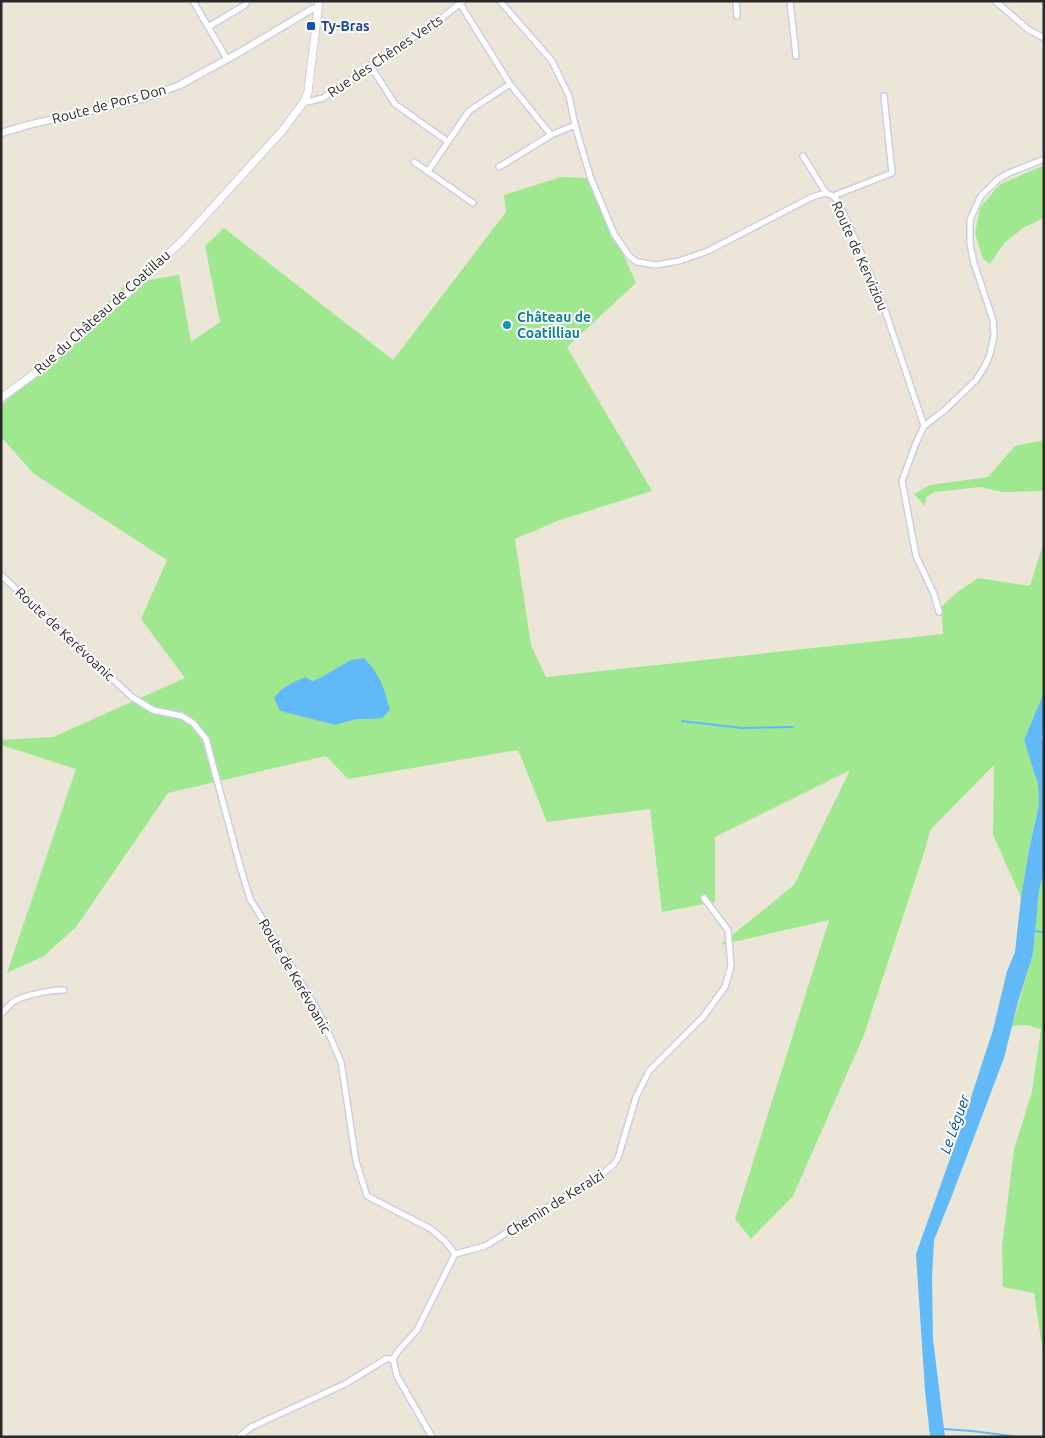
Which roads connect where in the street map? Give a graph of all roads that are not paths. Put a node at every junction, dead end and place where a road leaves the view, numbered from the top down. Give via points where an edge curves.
1 (193, 1) edge
2 (247, 1) edge
3 (500, 1) edge
4 (736, 1) edge
5 (790, 1) edge
6 (995, 1) edge
7 (460, 2) edge
8 (319, 5) edge
9 (737, 16) dead end
10 (208, 27) junction
11 (1044, 38) edge
12 (796, 56) dead end
13 (227, 59) junction
14 (370, 65) junction
15 (510, 84) junction
16 (884, 96) dead end
17 (303, 103) junction
18 (575, 125) junction
19 (1, 133) edge
20 (551, 135) junction
21 (447, 141) junction
22 (803, 156) dead end
23 (1044, 159) edge
24 (414, 162) dead end
25 (499, 167) dead end
26 (428, 171) junction
27 (826, 193) junction
28 (833, 196) junction
29 (473, 203) dead end
30 (1, 398) edge
31 (924, 426) junction
32 (1, 575) edge
33 (938, 612) dead end
34 (704, 898) dead end
35 (64, 990) dead end
36 (1, 1014) edge
37 (455, 1254) junction
38 (393, 1359) junction
39 (239, 1437) edge
40 (432, 1437) edge

1 - 10 street
2 - 10 street
3 - 18 street, Route de Kerviziou via 552,61 569,96
4 - 9 street
5 - 12 street
6 - 11 street via 1029,30
7 - 14 street, Rue des Chênes Verts via 438,21
7 - 15 street
8 - 13 street, Route de Pors Don
8 - 17 main road
10 - 13 street
13 - 19 street, Route de Pors Don via 180,85 145,98
14 - 17 street, Rue des Chênes Verts via 323,98
14 - 21 street via 395,104
15 - 20 street
15 - 21 street via 469,111
16 - 28 street via 892,173
17 - 30 main road, Rue du Château de Coatillau via 200,223 132,288
18 - 20 street
18 - 27 street, Route de Kerviziou via 590,176 614,234 636,262 656,265 708,251 804,200
20 - 25 street
21 - 26 street
22 - 27 street
23 - 31 street via 997,180 977,204 970,220 970,244 993,320 990,354 976,380
24 - 26 street
26 - 29 street
27 - 28 street, Route de Kerviziou
28 - 31 street, Route de Kerviziou via 880,297
31 - 33 street via 902,481 916,556 934,594
32 - 37 street, Route de Kerévoanic via 132,697 153,710 182,716 203,734 250,898 323,1020 341,1062 356,1161 367,1196 431,1229
34 - 37 street, Chemin de Keralzi via 728,930 731,966 725,987 703,1017 648,1070 636,1097 618,1158 601,1175 485,1246
35 - 36 street via 19,999
37 - 38 street via 417,1330
38 - 39 street via 386,1359 344,1384 251,1427
38 - 40 street via 397,1376

